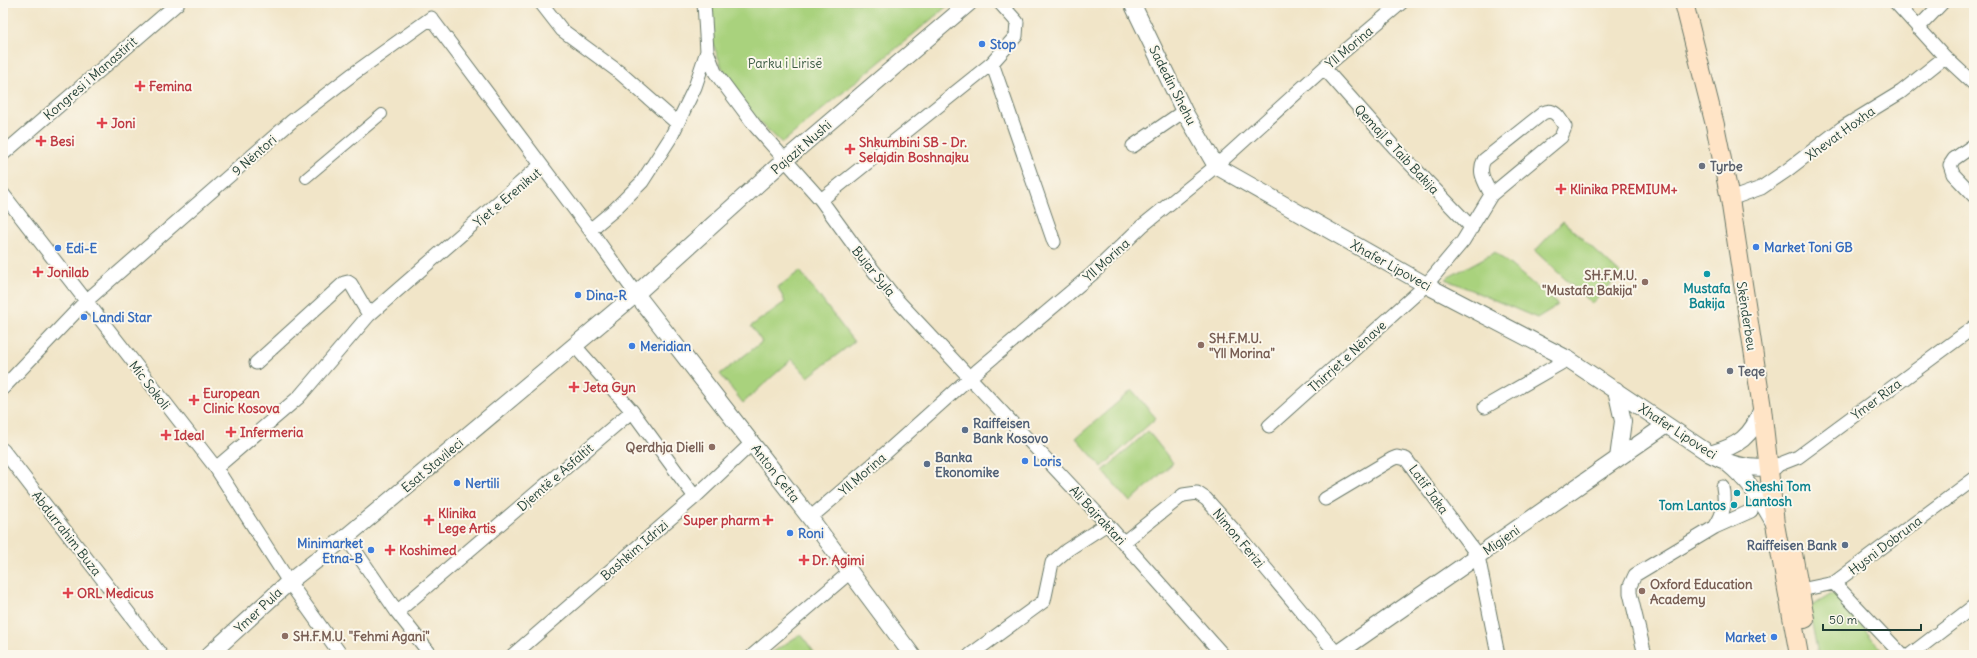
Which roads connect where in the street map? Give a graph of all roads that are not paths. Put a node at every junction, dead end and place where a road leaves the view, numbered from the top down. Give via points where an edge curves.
1 (178, 3) edge
2 (541, 3) edge
3 (704, 3) edge
4 (969, 3) edge
5 (1000, 3) edge
6 (1132, 3) edge
7 (1401, 3) edge
8 (1684, 3) edge
9 (1896, 3) edge
10 (1942, 3) edge
11 (1918, 28) junction
12 (707, 51) junction
13 (1945, 57) junction
14 (992, 62) junction
15 (1324, 68) junction
16 (1974, 84) edge
17 (1184, 111) junction
18 (382, 114) dead end
19 (677, 123) junction
20 (1974, 145) edge
21 (1133, 146) dead end
22 (3, 154) edge
23 (784, 160) junction
24 (541, 165) junction
25 (1216, 166) junction
26 (306, 178) dead end
27 (3, 194) edge
28 (1491, 195) junction
29 (1974, 196) edge
30 (1730, 199) junction
31 (821, 200) junction
32 (1472, 228) junction
33 (590, 230) junction
34 (1054, 242) dead end
35 (1426, 285) junction
36 (636, 294) junction
37 (85, 302) junction
38 (369, 315) junction
39 (1974, 327) edge
40 (574, 345) junction
41 (1568, 359) junction
42 (256, 363) dead end
43 (971, 377) junction
44 (3, 388) edge
45 (1616, 390) junction
46 (1485, 407) dead end
47 (1762, 408) junction
48 (632, 411) junction
49 (1666, 425) junction
50 (1269, 426) dead end
51 (752, 442) junction
52 (3, 450) edge
53 (1710, 454) junction
54 (1618, 458) junction
55 (1724, 461) junction
56 (1771, 466) junction
57 (216, 468) junction
58 (1974, 479) edge
59 (1723, 487) dead end
60 (695, 497) junction
61 (1325, 499) dead end
62 (1751, 511) dead end
63 (810, 518) junction
64 (1107, 524) junction
65 (1775, 524) junction
66 (1714, 527) junction
67 (346, 537) junction
68 (1124, 542) junction
69 (1478, 556) junction
70 (850, 572) junction
71 (289, 582) junction
72 (1834, 583) junction
73 (1795, 591) junction
74 (1974, 606) edge
75 (397, 612) junction
76 (161, 655) edge
77 (209, 655) edge
78 (341, 655) edge
79 (431, 655) edge
80 (513, 655) edge
81 (753, 655) edge
82 (912, 655) edge
83 (970, 655) edge
84 (1223, 655) edge
85 (1336, 655) edge
86 (1498, 655) edge
87 (1645, 655) edge
88 (1799, 655) edge
89 (1811, 655) edge
90 (1902, 655) edge
91 (1910, 655) edge

1 - 22 street, Kongresi i Manastirit
2 - 19 street via 562,30 619,72
3 - 12 street
4 - 23 street, Pajazit Nushi
5 - 14 street via 1015,19 1018,27 1016,36
6 - 17 street, Sadedin Shehu
7 - 15 street, Yll Morina
8 - 30 main road, Skënderbeu via 1715,125
9 - 11 street
10 - 11 street
11 - 13 street
12 - 19 street via 695,86
12 - 23 street, Bujar Syla via 722,82
13 - 16 street
13 - 30 street, Xhevat Hoxha via 1901,92 1842,128 1761,188
14 - 31 street
14 - 34 street
15 - 25 street, Yll Morina
15 - 32 street, Qemajl e Taib Bakija via 1394,147
17 - 21 street
17 - 25 street, Sadedin Shehu
18 - 26 street
19 - 33 street via 642,182
20 - 29 street via 1954,159 1950,165 1953,174
23 - 31 street, Bujar Syla
23 - 36 street, Pajazit Nushi
24 - 33 street, Yjet e Erenikut
24 - 37 street, 9 Nëntori via 431,18 292,121
24 - 38 street, Yjet e Erenikut
25 - 35 street, Xhafer Lipoveci
25 - 43 street, Yll Morina via 1142,226 1092,274
27 - 37 street, Mic Sokoli
28 - 28 street via 1564,134 1565,128 1554,112 1543,113 1484,160 1481,174
28 - 32 street, Thirrjet e Nënave
30 - 47 main road, Skënderbeu
31 - 43 street, Bujar Syla via 897,300
32 - 35 street, Thirrjet e Nënave
33 - 36 street, Yjet e Erenikut
35 - 41 street, Xhafer Lipoveci
35 - 50 street, Thirrjet e Nënave
36 - 40 street, Esat Stavileci
36 - 51 street, Anton Çetta
37 - 44 street, 9 Nëntori
37 - 57 street, Mic Sokoli
38 - 42 street via 352,284 348,282
38 - 57 street, Yjet e Erenikut via 299,397
39 - 56 street, Ymer Riza via 1798,457
40 - 48 street
40 - 67 street, Esat Stavileci
41 - 45 street, Xhafer Lipoveci
41 - 46 street
43 - 63 street, Yll Morina
43 - 64 street, Ali Bajraktari
45 - 49 street, Xhafer Lipoveci
45 - 54 street via 1623,421
47 - 53 street via 1757,424 1750,433 1728,449
47 - 56 main road, Skënderbeu
48 - 60 street
48 - 75 street, Djemtë e Asfaltit
49 - 53 street, Xhafer Lipoveci
49 - 54 street, Migjeni
51 - 60 street, Bashkim Idrizi
51 - 63 street, Anton Çetta
52 - 76 street, Abdurrahim Buza
53 - 55 street, Xhafer Lipoveci
54 - 69 street, Migjeni
55 - 56 street, Xhafer Lipoveci via 1754,469
55 - 65 street via 1757,493
56 - 65 main road, Skënderbeu
56 - 73 main road, Skënderbeu
57 - 71 street, Mic Sokoli
58 - 72 street, Hysni Dobruna
59 - 66 street via 1726,500 1724,510
60 - 80 street, Bashkim Idrizi
61 - 69 street, Latif Jaka via 1392,459 1402,457 1410,462
62 - 66 street
63 - 70 street, Anton Çetta
64 - 68 street, Ali Bajraktari
64 - 83 street via 1052,563 1044,601
65 - 73 main road, Skënderbeu
66 - 87 street via 1640,571 1632,580 1630,593
67 - 71 street, Esat Stavileci
67 - 75 street
68 - 84 street, Ali Bajraktari
68 - 85 street, Nimon Ferizi via 1183,495 1197,493 1206,499 1228,524
69 - 85 street, Migjeni
69 - 86 street
70 - 81 street
70 - 82 street, Anton Çetta
71 - 77 street, Ymer Pula
71 - 78 street, Mic Sokoli
72 - 73 street, Hysni Dobruna
72 - 90 street
73 - 88 main road, Skënderbeu
73 - 89 main road, Skënderbeu
74 - 91 street
75 - 79 street

